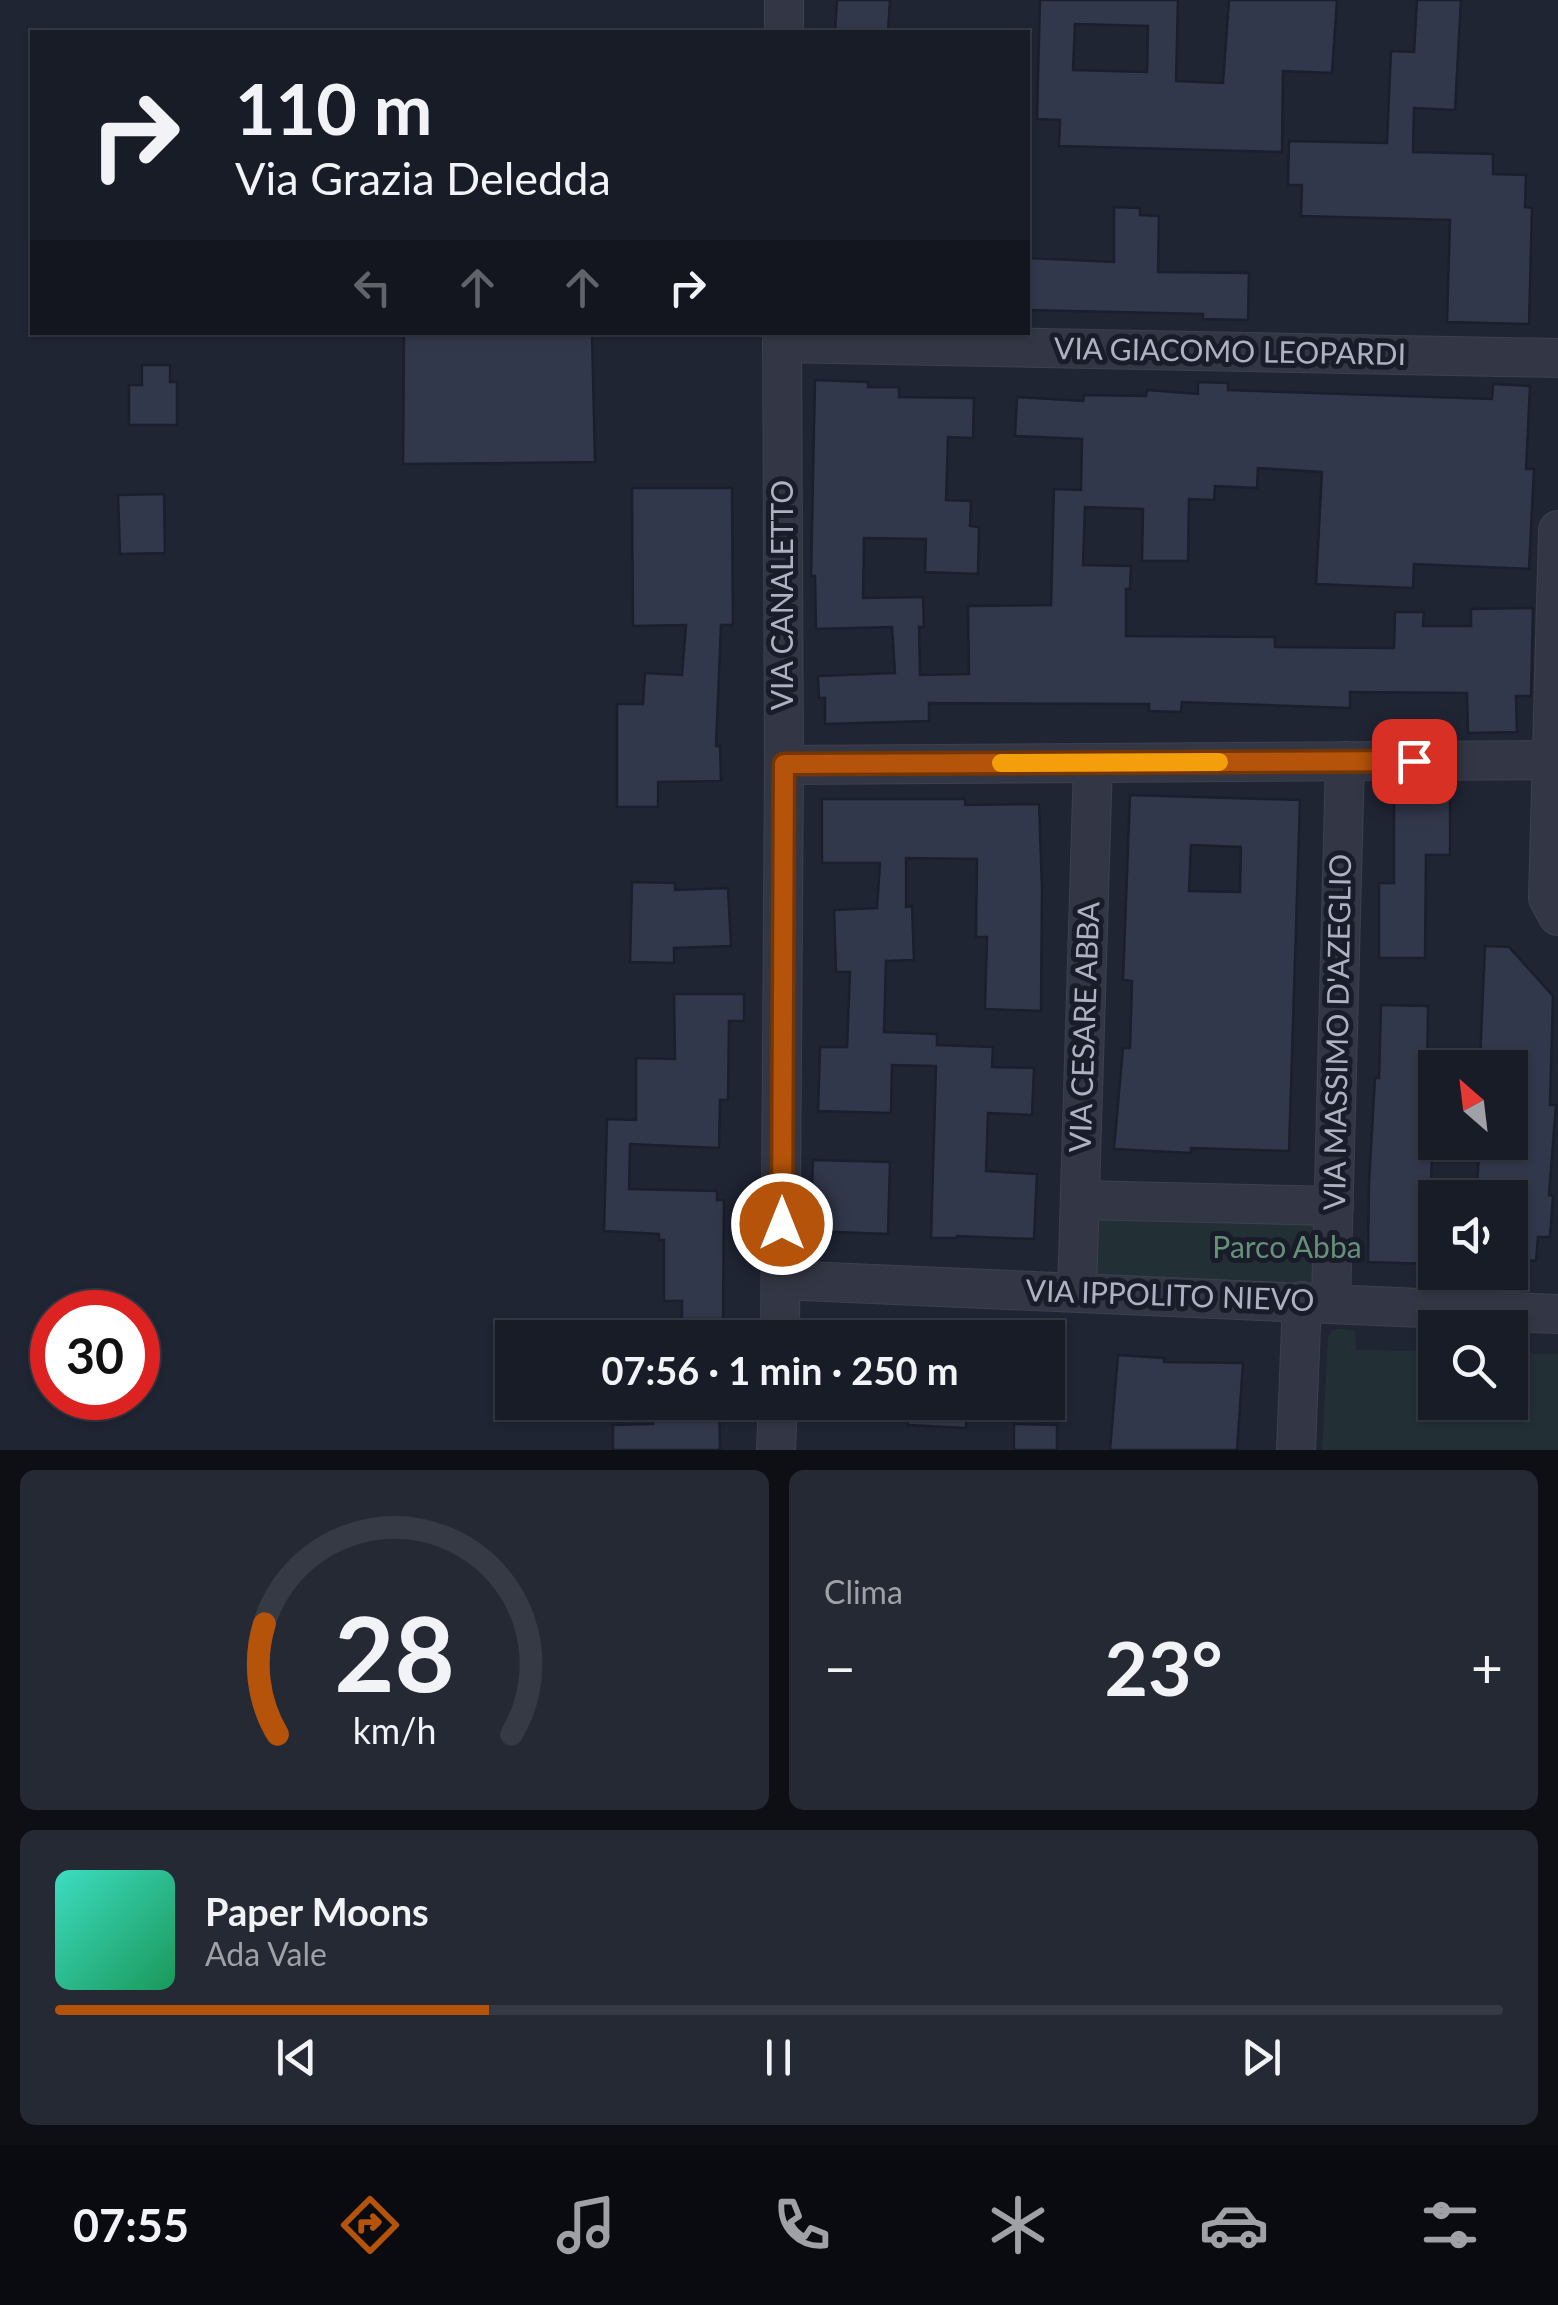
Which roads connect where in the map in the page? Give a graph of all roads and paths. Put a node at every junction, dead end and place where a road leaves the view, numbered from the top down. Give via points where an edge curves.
1 (784, 0) edge
2 (784, 30) edge
3 (782, 338) edge
4 (1558, 358) edge
5 (1558, 530) edge
6 (1552, 760) junction
7 (1344, 761) junction
8 (1093, 763) junction
9 (784, 764) junction
10 (1558, 916) edge
11 (1080, 1200) junction
12 (1334, 1206) junction
13 (781, 1280) junction
14 (1077, 1292) junction
15 (1317, 1302) junction
16 (1558, 1314) edge
17 (780, 1320) edge
18 (777, 1420) edge
19 (776, 1450) edge
20 (1296, 1450) edge

1 - 2 street
3 - 4 street, VIA GIACOMO LEOPARDI
3 - 9 street, VIA CANALETTO
5 - 6 street
6 - 7 street
6 - 10 street via 1548,898
7 - 8 street
7 - 12 street, VIA MASSIMO D'AZEGLIO
8 - 9 street
8 - 11 street, VIA CESARE ABBA
9 - 13 street, VIA CANALETTO
11 - 12 street
11 - 14 street, VIA CESARE ABBA
12 - 15 street, VIA MASSIMO D'AZEGLIO
13 - 14 street, VIA IPPOLITO NIEVO
13 - 17 street, VIA CANALETTO
14 - 15 street, VIA IPPOLITO NIEVO
15 - 16 street, VIA IPPOLITO NIEVO
15 - 20 street, VIA MASSIMO D'AZEGLIO
18 - 19 street

